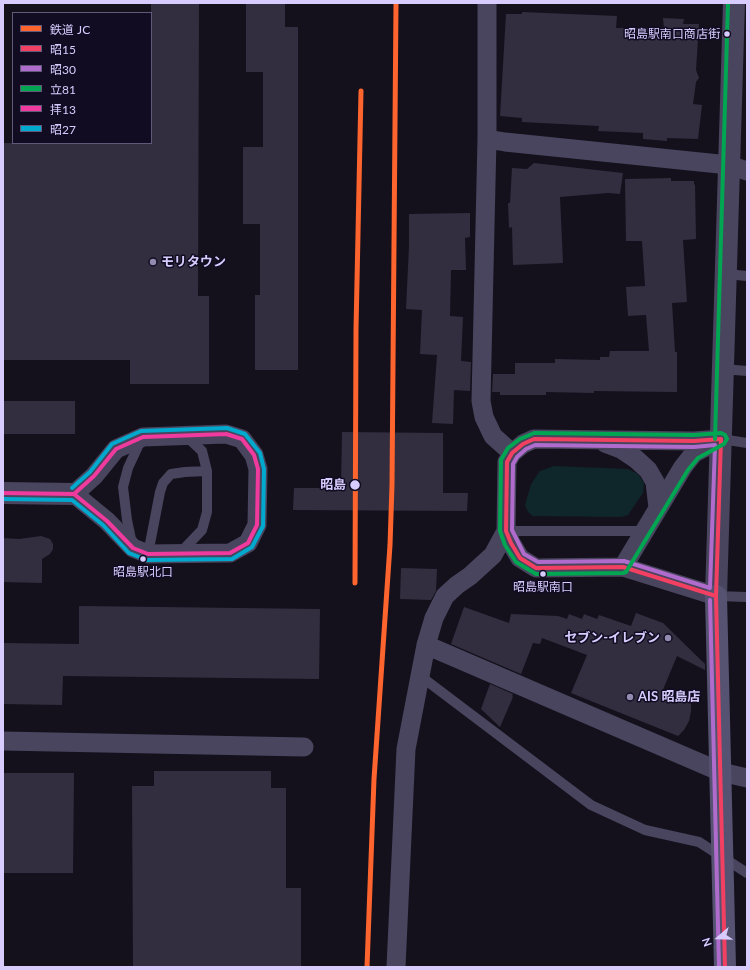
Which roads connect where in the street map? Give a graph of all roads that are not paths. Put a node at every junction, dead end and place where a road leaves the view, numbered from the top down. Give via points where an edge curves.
1 (487, 3) edge
2 (736, 11) edge
3 (487, 139) junction
4 (738, 168) edge
5 (736, 275) edge
6 (723, 368) junction
7 (747, 371) edge
8 (184, 435) junction
9 (143, 437) junction
10 (599, 440) junction
11 (721, 440) junction
12 (747, 443) edge
13 (512, 453) junction
14 (207, 471) junction
15 (3, 493) edge
16 (74, 494) junction
17 (658, 508) junction
18 (506, 531) junction
19 (645, 531) junction
20 (141, 551) junction
21 (179, 554) junction
22 (623, 567) junction
23 (716, 596) junction
24 (747, 597) edge
25 (426, 645) junction
26 (419, 675) junction
27 (3, 741) edge
28 (304, 747) dead end
29 (721, 772) junction
30 (747, 778) edge
31 (723, 857) junction
32 (747, 873) edge
33 (396, 967) edge
34 (726, 967) edge

1 - 3 street
2 - 4 street
3 - 4 street
3 - 13 street via 481,402 484,417 493,436
4 - 5 street
5 - 6 street
6 - 7 lane
6 - 11 street
8 - 9 street
8 - 14 lane via 202,452
8 - 21 street via 226,434 242,439 254,455 258,469 257,525 248,543 230,553
9 - 16 street via 116,449 94,476
9 - 20 lane via 128,468 123,487 127,520
10 - 11 street
10 - 13 street via 534,440 522,444
10 - 17 street via 621,449 648,470 655,482
11 - 12 lane
11 - 17 street via 694,453
11 - 23 street
13 - 18 street via 507,462
14 - 20 lane via 171,474 160,492
14 - 21 lane via 207,512 202,530
15 - 16 street
16 - 20 street
17 - 19 street
18 - 19 lane
18 - 22 street via 520,558 536,568
18 - 25 street via 493,555 445,596 434,618
19 - 22 street
20 - 21 street
22 - 23 street
23 - 24 lane
23 - 29 main road
25 - 26 street
25 - 29 street
26 - 31 lane via 591,805 645,830 699,842
26 - 33 street via 406,749
27 - 28 street
29 - 30 street
29 - 31 main road
31 - 32 lane
31 - 34 main road

